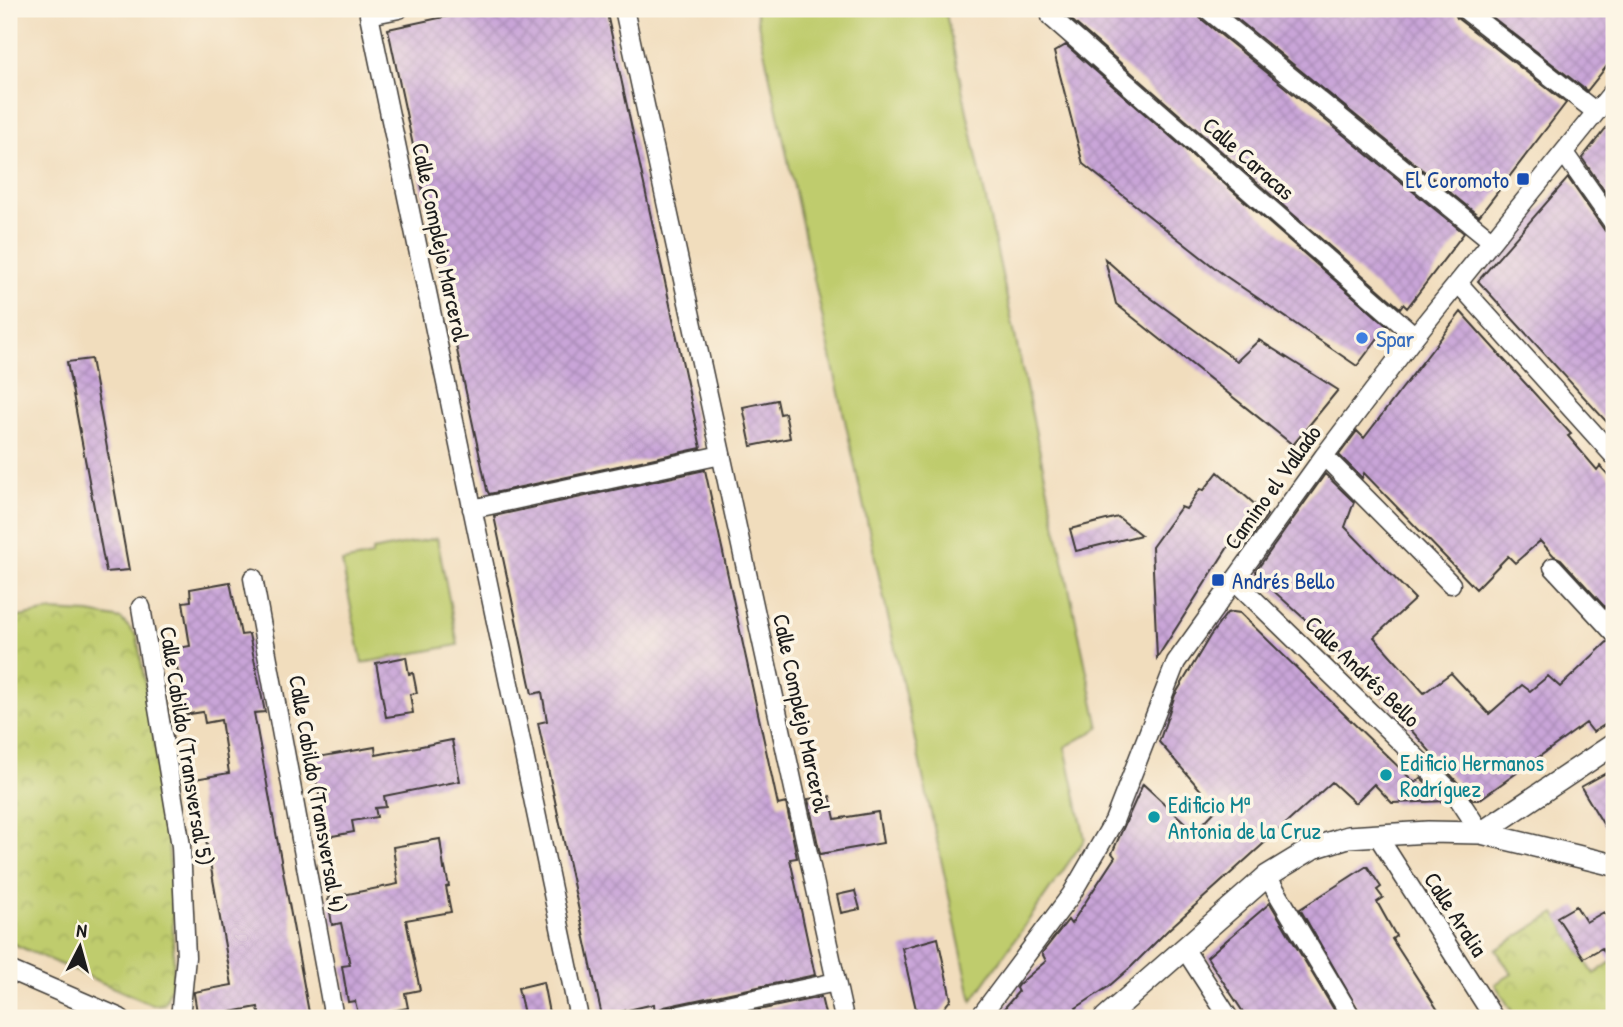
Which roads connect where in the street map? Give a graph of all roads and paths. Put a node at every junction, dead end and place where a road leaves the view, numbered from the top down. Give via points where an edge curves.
1 (399, 9) edge
2 (624, 9) edge
3 (1207, 9) edge
4 (1464, 9) edge
5 (1051, 17) dead end
6 (1614, 90) edge
7 (1596, 112) junction
8 (1564, 153) junction
9 (1614, 224) edge
10 (1492, 240) junction
11 (1460, 284) junction
12 (1415, 336) junction
13 (721, 455) junction
14 (1324, 456) junction
15 (1614, 456) edge
16 (471, 509) junction
17 (1553, 567) dead end
18 (253, 578) dead end
19 (1234, 580) junction
20 (1451, 584) dead end
21 (141, 607) dead end
22 (1614, 633) edge
23 (1614, 744) edge
24 (1481, 833) junction
25 (1377, 835) junction
26 (1614, 865) edge
27 (1267, 876) junction
28 (1184, 948) junction
29 (9, 971) edge
30 (836, 982) junction
31 (120, 1018) edge
32 (180, 1018) edge
33 (334, 1018) edge
34 (579, 1018) edge
35 (666, 1018) edge
36 (844, 1018) edge
37 (979, 1018) edge
38 (1105, 1018) edge
39 (1229, 1018) edge
40 (1352, 1018) edge
41 (1494, 1018) edge

1 - 16 street, Calle Complejo Marcerol via 369,15
2 - 13 street, Calle Complejo Marcerol
3 - 10 street
4 - 7 street
5 - 12 street, Calle Caracas
6 - 7 street, Camino el Vallado
7 - 8 street, Camino el Vallado
8 - 9 street
8 - 10 street, Camino el Vallado
10 - 11 street, Camino el Vallado
11 - 12 street, Camino el Vallado
11 - 15 street
12 - 14 street, Camino el Vallado
13 - 16 street
13 - 30 street, Calle Complejo Marcerol
14 - 19 street, Camino el Vallado
14 - 20 street
16 - 34 street, Calle Complejo Marcerol
17 - 22 street
18 - 33 street, Calle Cabildo (Transversal 4)
19 - 24 street, Calle Andrés Bello via 1458,798
19 - 37 street, Camino el Vallado via 1176,662 1114,821 1071,895
21 - 32 street, Calle Cabildo (Transversal 5) via 181,846 186,957
23 - 24 street
24 - 25 street
24 - 26 street
25 - 27 street via 1348,837 1313,848
25 - 41 street, Calle Aralia
27 - 28 street
27 - 40 street
28 - 38 street
28 - 39 street
29 - 31 street
30 - 35 street
30 - 36 street, Calle Complejo Marcerol

